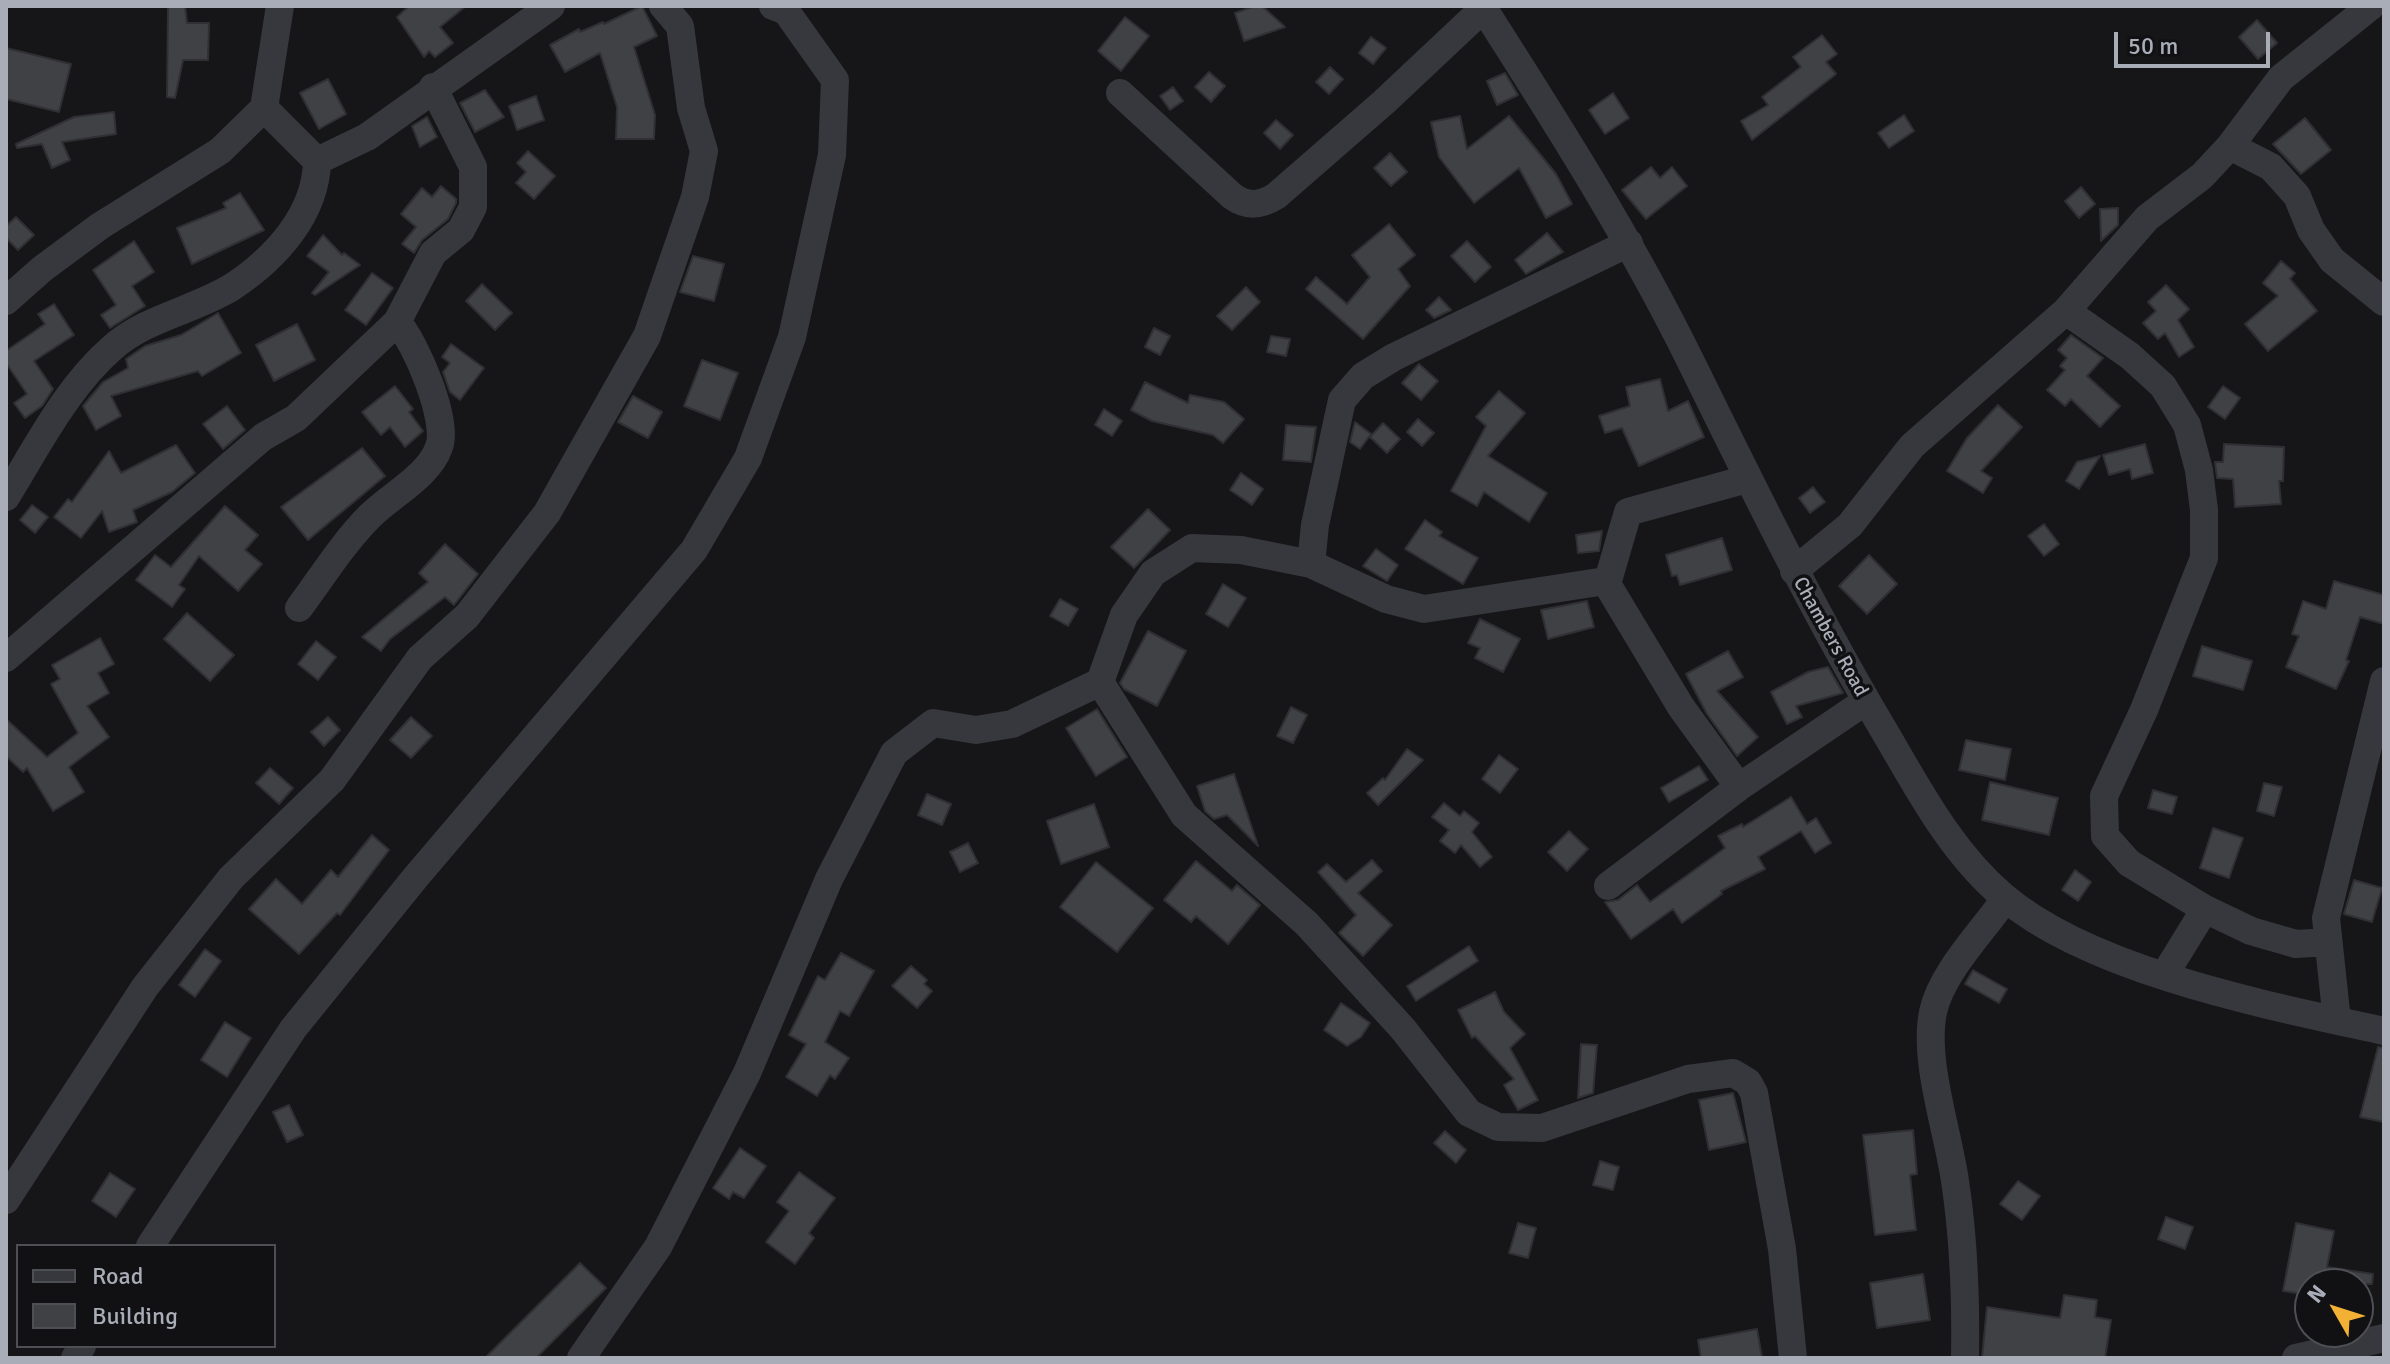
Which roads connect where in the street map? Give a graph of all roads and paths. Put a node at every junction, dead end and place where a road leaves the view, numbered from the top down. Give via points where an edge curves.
1 (280, 6) edge
2 (551, 6) edge
3 (663, 6) edge
4 (773, 6) edge
5 (1484, 7) edge
6 (2369, 7) edge
7 (433, 87) junction
8 (1120, 93) dead end
9 (264, 108) junction
10 (2230, 146) junction
11 (317, 161) junction
12 (1629, 243) junction
13 (6, 301) edge
14 (2384, 302) edge
15 (2066, 311) junction
16 (397, 322) junction
17 (1747, 479) junction
18 (6, 497) edge
19 (1311, 564) junction
20 (1794, 571) junction
21 (1607, 584) junction
22 (299, 608) dead end
23 (6, 658) edge
24 (2384, 681) edge
25 (1100, 682) junction
26 (1866, 701) junction
27 (1739, 787) junction
28 (1608, 886) dead end
29 (2005, 899) junction
30 (2205, 909) junction
31 (2328, 942) junction
32 (2165, 974) junction
33 (2337, 1021) junction
34 (2384, 1031) edge
35 (6, 1200) edge
36 (151, 1244) edge
37 (2384, 1338) edge
38 (581, 1358) edge
39 (1793, 1358) edge
40 (1965, 1358) edge
41 (2296, 1358) edge

1 - 9 street
2 - 7 street
3 - 35 street via 680,26 691,108 704,151 695,197 647,336 547,513 467,616 420,658 332,780 231,878 145,987
4 - 36 street via 786,11 835,80 832,155 792,337 748,458 694,550 293,1029
5 - 8 street via 1384,102 1276,196 1258,204 1232,196
5 - 12 street, Chambers Road
6 - 10 street via 2281,78
7 - 11 street via 367,137
7 - 16 street via 473,167 473,207 461,230 433,253
9 - 11 street
9 - 13 street via 220,151 100,226
10 - 14 street via 2271,167 2297,196 2311,230 2332,260
10 - 15 street via 2202,176 2147,218
11 - 18 street via 316,188 284,244 231,287 114,345 60,411
12 - 17 street, Chambers Road
12 - 19 street via 1363,376 1342,400
15 - 20 street via 1912,446 1850,525
15 - 30 street via 2163,386 2187,425 2199,470 2204,558 2104,796 2104,809 2105,836 2129,863
16 - 22 street via 408,333 437,408 439,447 427,465 370,516
16 - 23 street via 296,418 263,437
17 - 20 street, Chambers Road
17 - 21 street via 1628,512
19 - 21 street via 1386,599 1424,609
19 - 25 street via 1241,550 1192,548 1153,573 1124,615
20 - 26 street, Chambers Road
21 - 27 street via 1688,717
24 - 31 street via 2330,901
25 - 38 street via 1012,724 976,730 933,723 894,753 829,879 747,1073 658,1247
25 - 39 street via 1184,815 1307,924 1403,1029 1469,1113 1498,1127 1542,1128 1688,1079 1733,1073 1748,1082 1782,1249
26 - 27 street
26 - 29 street, Chambers Road via 1954,847
27 - 28 street
29 - 32 street, Chambers Road via 2080,945
29 - 40 street via 1955,966 1934,1011 1933,1062 1966,1272
30 - 31 street via 2251,931 2296,944
30 - 32 street
31 - 33 street
32 - 33 street, Chambers Road
33 - 34 street, Chambers Road
37 - 41 street

